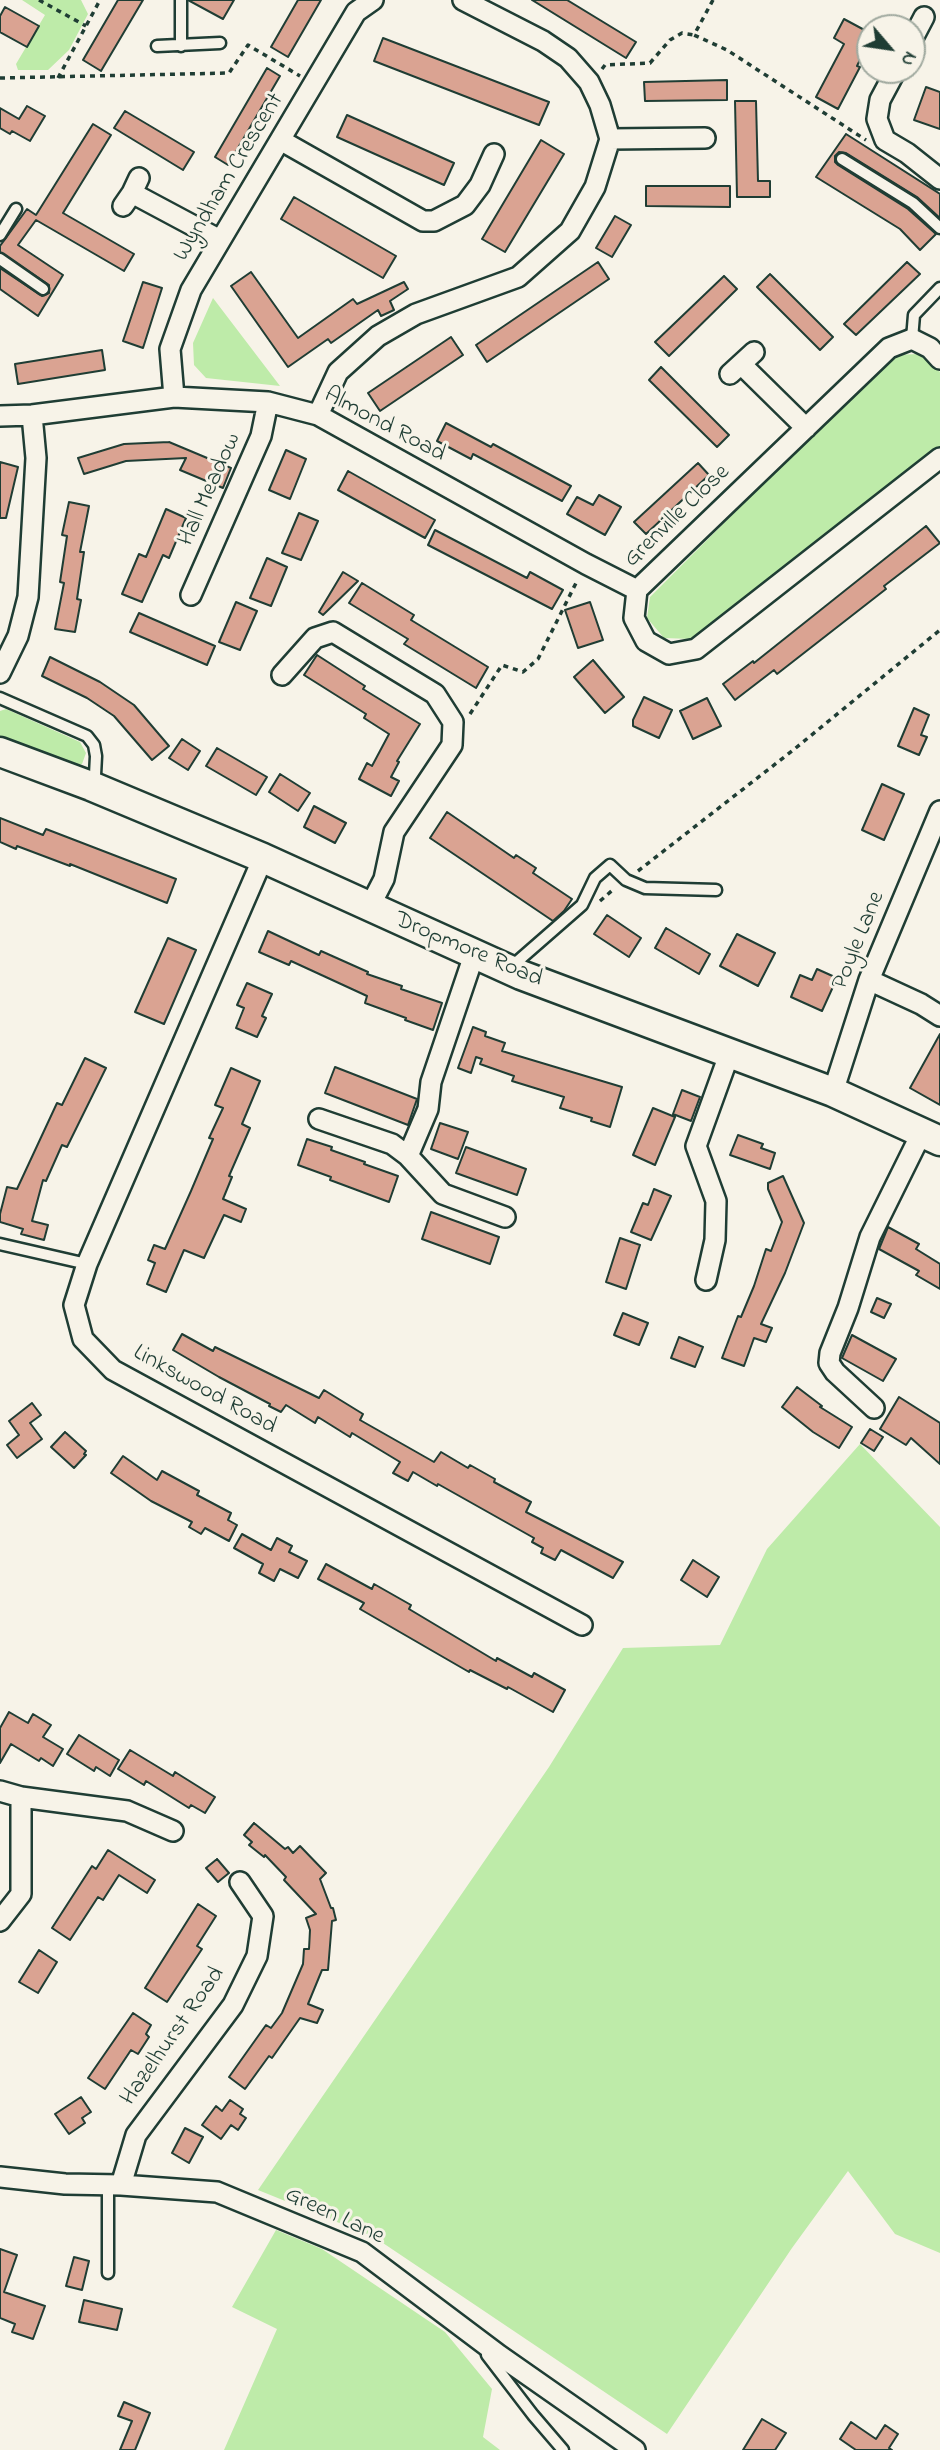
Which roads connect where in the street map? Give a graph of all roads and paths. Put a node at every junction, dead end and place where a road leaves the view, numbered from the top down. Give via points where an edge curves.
1 (39, 0) edge
2 (100, 0) edge
3 (181, 0) edge
4 (373, 0) edge
5 (463, 0) edge
6 (713, 0) edge
7 (86, 26) junction
8 (694, 35) junction
9 (220, 43) dead end
10 (157, 46) dead end
11 (181, 46) junction
12 (0, 78) edge
13 (58, 78) junction
14 (589, 82) junction
15 (889, 84) edge
16 (314, 85) junction
17 (705, 138) dead end
18 (610, 139) junction
19 (282, 141) junction
20 (877, 147) dead end
21 (494, 154) dead end
22 (842, 159) dead end
23 (940, 179) edge
24 (131, 192) dead end
25 (16, 209) dead end
26 (940, 228) edge
27 (0, 235) edge
28 (220, 240) junction
29 (0, 259) edge
30 (940, 288) edge
31 (43, 289) dead end
32 (912, 340) junction
33 (940, 359) edge
34 (742, 364) dead end
35 (174, 397) junction
36 (268, 401) junction
37 (32, 415) junction
38 (318, 415) junction
39 (0, 416) edge
40 (806, 428) junction
41 (940, 458) edge
42 (586, 564) junction
43 (638, 590) junction
44 (191, 596) dead end
45 (940, 630) edge
46 (0, 673) edge
47 (282, 675) dead end
48 (0, 698) edge
49 (453, 722) junction
50 (0, 752) edge
51 (91, 786) junction
52 (940, 811) edge
53 (262, 858) junction
54 (626, 880) junction
55 (716, 890) dead end
56 (599, 902) dead end
57 (369, 908) junction
58 (474, 955) junction
59 (508, 970) junction
60 (869, 980) junction
61 (940, 1016) edge
62 (730, 1052) junction
63 (833, 1092) junction
64 (318, 1119) dead end
65 (931, 1137) edge
66 (408, 1156) junction
67 (505, 1217) dead end
68 (0, 1244) edge
69 (87, 1264) junction
70 (706, 1280) dead end
71 (874, 1408) dead end
72 (583, 1625) dead end
73 (0, 1791) edge
74 (21, 1797) junction
75 (173, 1830) dead end
76 (240, 1882) dead end
77 (0, 1921) edge
78 (0, 2177) edge
79 (115, 2185) junction
80 (108, 2273) dead end
81 (472, 2334) junction
82 (563, 2450) edge
83 (635, 2450) edge

1 - 7 path
2 - 7 path
3 - 11 lane
4 - 16 street, Wyndham Crescent via 356,12
5 - 14 street via 543,41 568,58
6 - 8 path
7 - 13 path
8 - 14 path via 681,33 650,63 605,65
8 - 20 path via 727,50
9 - 11 lane
10 - 11 lane
12 - 13 path
13 - 16 path via 229,73 248,45
14 - 18 street
15 - 23 street via 877,119 885,140
16 - 19 street, Wyndham Crescent
17 - 18 street
18 - 38 street via 595,187 570,231 518,277 416,313 378,337 338,372
19 - 21 street via 423,221 434,221 465,205
19 - 28 street, Wyndham Crescent
22 - 26 lane via 914,203
24 - 28 street
25 - 27 lane
28 - 35 street, Wyndham Crescent via 191,290 170,349
29 - 31 lane
30 - 32 lane via 914,315
32 - 33 street
32 - 40 street, Grenville Close via 889,348
34 - 40 street
35 - 36 street, Almond Road
35 - 37 street, Almond Road
36 - 38 street, Almond Road
36 - 44 street, Hall Meadow via 261,436
37 - 39 street, Almond Road
37 - 46 street via 36,458 28,597 18,636
38 - 42 street, Almond Road
40 - 43 street, Grenville Close
41 - 43 street, Grenville Close via 696,649 669,654 646,641 635,618
42 - 43 street, Almond Road
42 - 49 path via 538,659 523,672 502,665 465,721
45 - 54 path
47 - 49 street via 315,638 333,632 435,694
48 - 51 lane via 87,736 96,756
49 - 57 street via 452,745 394,832 384,879
50 - 51 street, Dropmore Road
51 - 53 street, Dropmore Road
52 - 60 street, Poyle Lane
53 - 57 street, Dropmore Road
53 - 69 street, Linkswood Road
54 - 55 lane via 645,888
54 - 56 path
54 - 59 lane via 610,865 595,878 582,905
57 - 58 street, Dropmore Road
58 - 59 street, Dropmore Road
58 - 66 street via 431,1082 428,1109
59 - 62 street, Dropmore Road
60 - 61 street
60 - 63 street, Poyle Lane
62 - 63 street, Dropmore Road
62 - 70 street via 696,1146 716,1201 715,1240
63 - 65 street, Dropmore Road
64 - 66 street via 392,1144
65 - 71 street via 870,1237 830,1353 835,1371
66 - 67 street via 443,1194
68 - 69 lane
69 - 72 street, Linkswood Road via 74,1305 83,1339 113,1370
73 - 74 street
74 - 75 street via 127,1811
74 - 77 street via 20,1894
76 - 79 street, Hazelhurst Road via 263,1916 257,1956 233,2005 136,2135
78 - 79 street, Green Lane
79 - 80 lane
79 - 81 street, Green Lane via 217,2192 362,2252
81 - 82 lane
81 - 83 street, Green Lane

